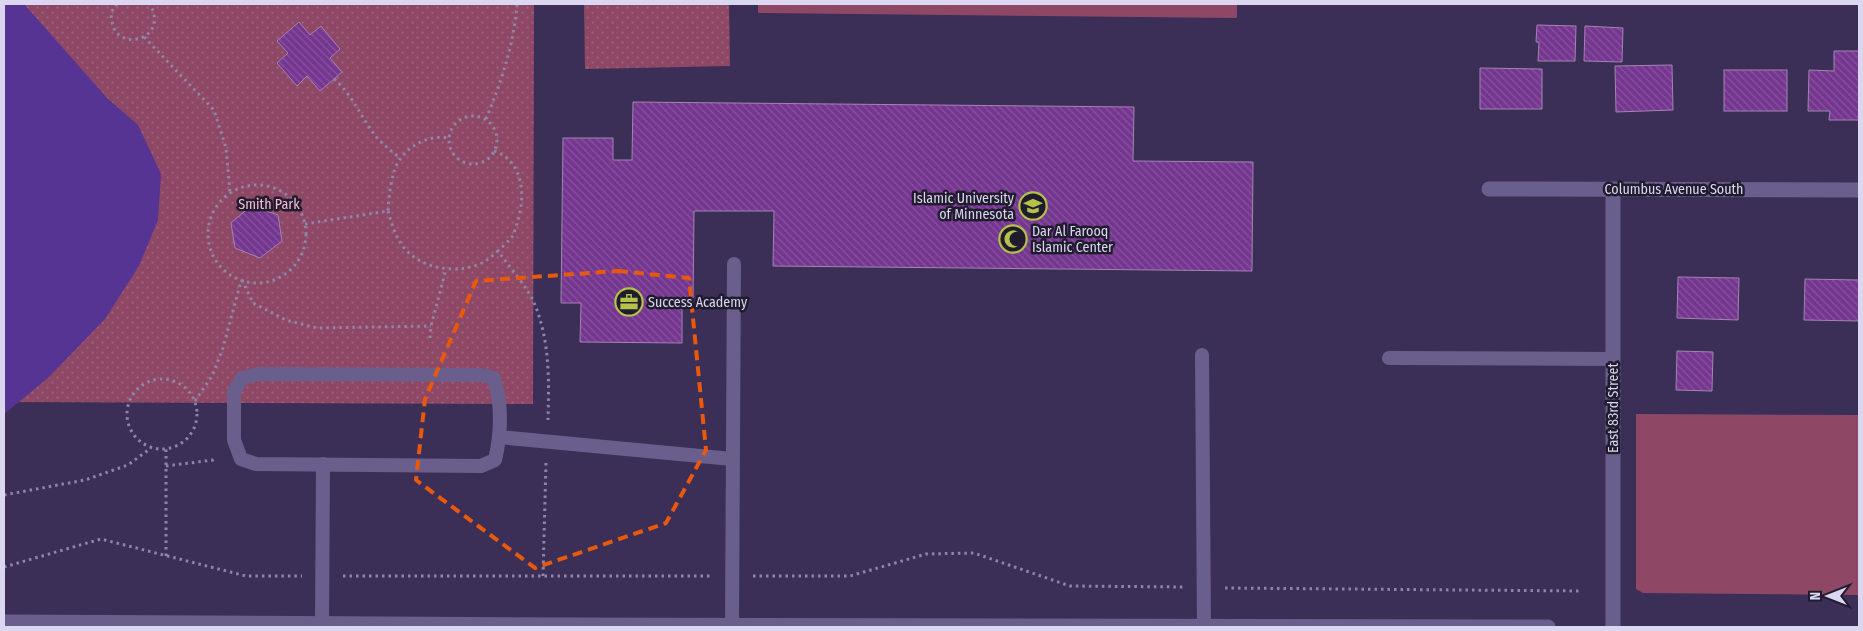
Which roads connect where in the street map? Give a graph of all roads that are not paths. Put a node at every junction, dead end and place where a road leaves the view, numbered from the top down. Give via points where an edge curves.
1 (1489, 189) dead end
2 (1613, 189) junction
3 (1859, 190) edge
4 (734, 264) dead end
5 (1202, 355) dead end
6 (1389, 358) dead end
7 (1613, 359) junction
8 (499, 437) junction
9 (732, 459) junction
10 (323, 464) junction
11 (4, 622) edge
12 (322, 624) junction
13 (579, 626) edge
14 (732, 626) junction
15 (1204, 627) edge
16 (1548, 627) edge
17 (1613, 627) edge

1 - 2 street, Columbus Avenue South
2 - 3 street, Columbus Avenue South
2 - 7 street, East 83rd Street
4 - 9 lane
5 - 15 lane
6 - 7 lane
7 - 17 street, East 83rd Street
8 - 9 lane
8 - 10 lane via 495,460 481,466
8 - 10 lane via 499,395 494,378 481,375 258,374 242,378 234,392 234,440 241,459 256,464
9 - 14 lane
10 - 12 lane
11 - 12 street
12 - 13 street
13 - 14 street
14 - 15 street
15 - 16 street

